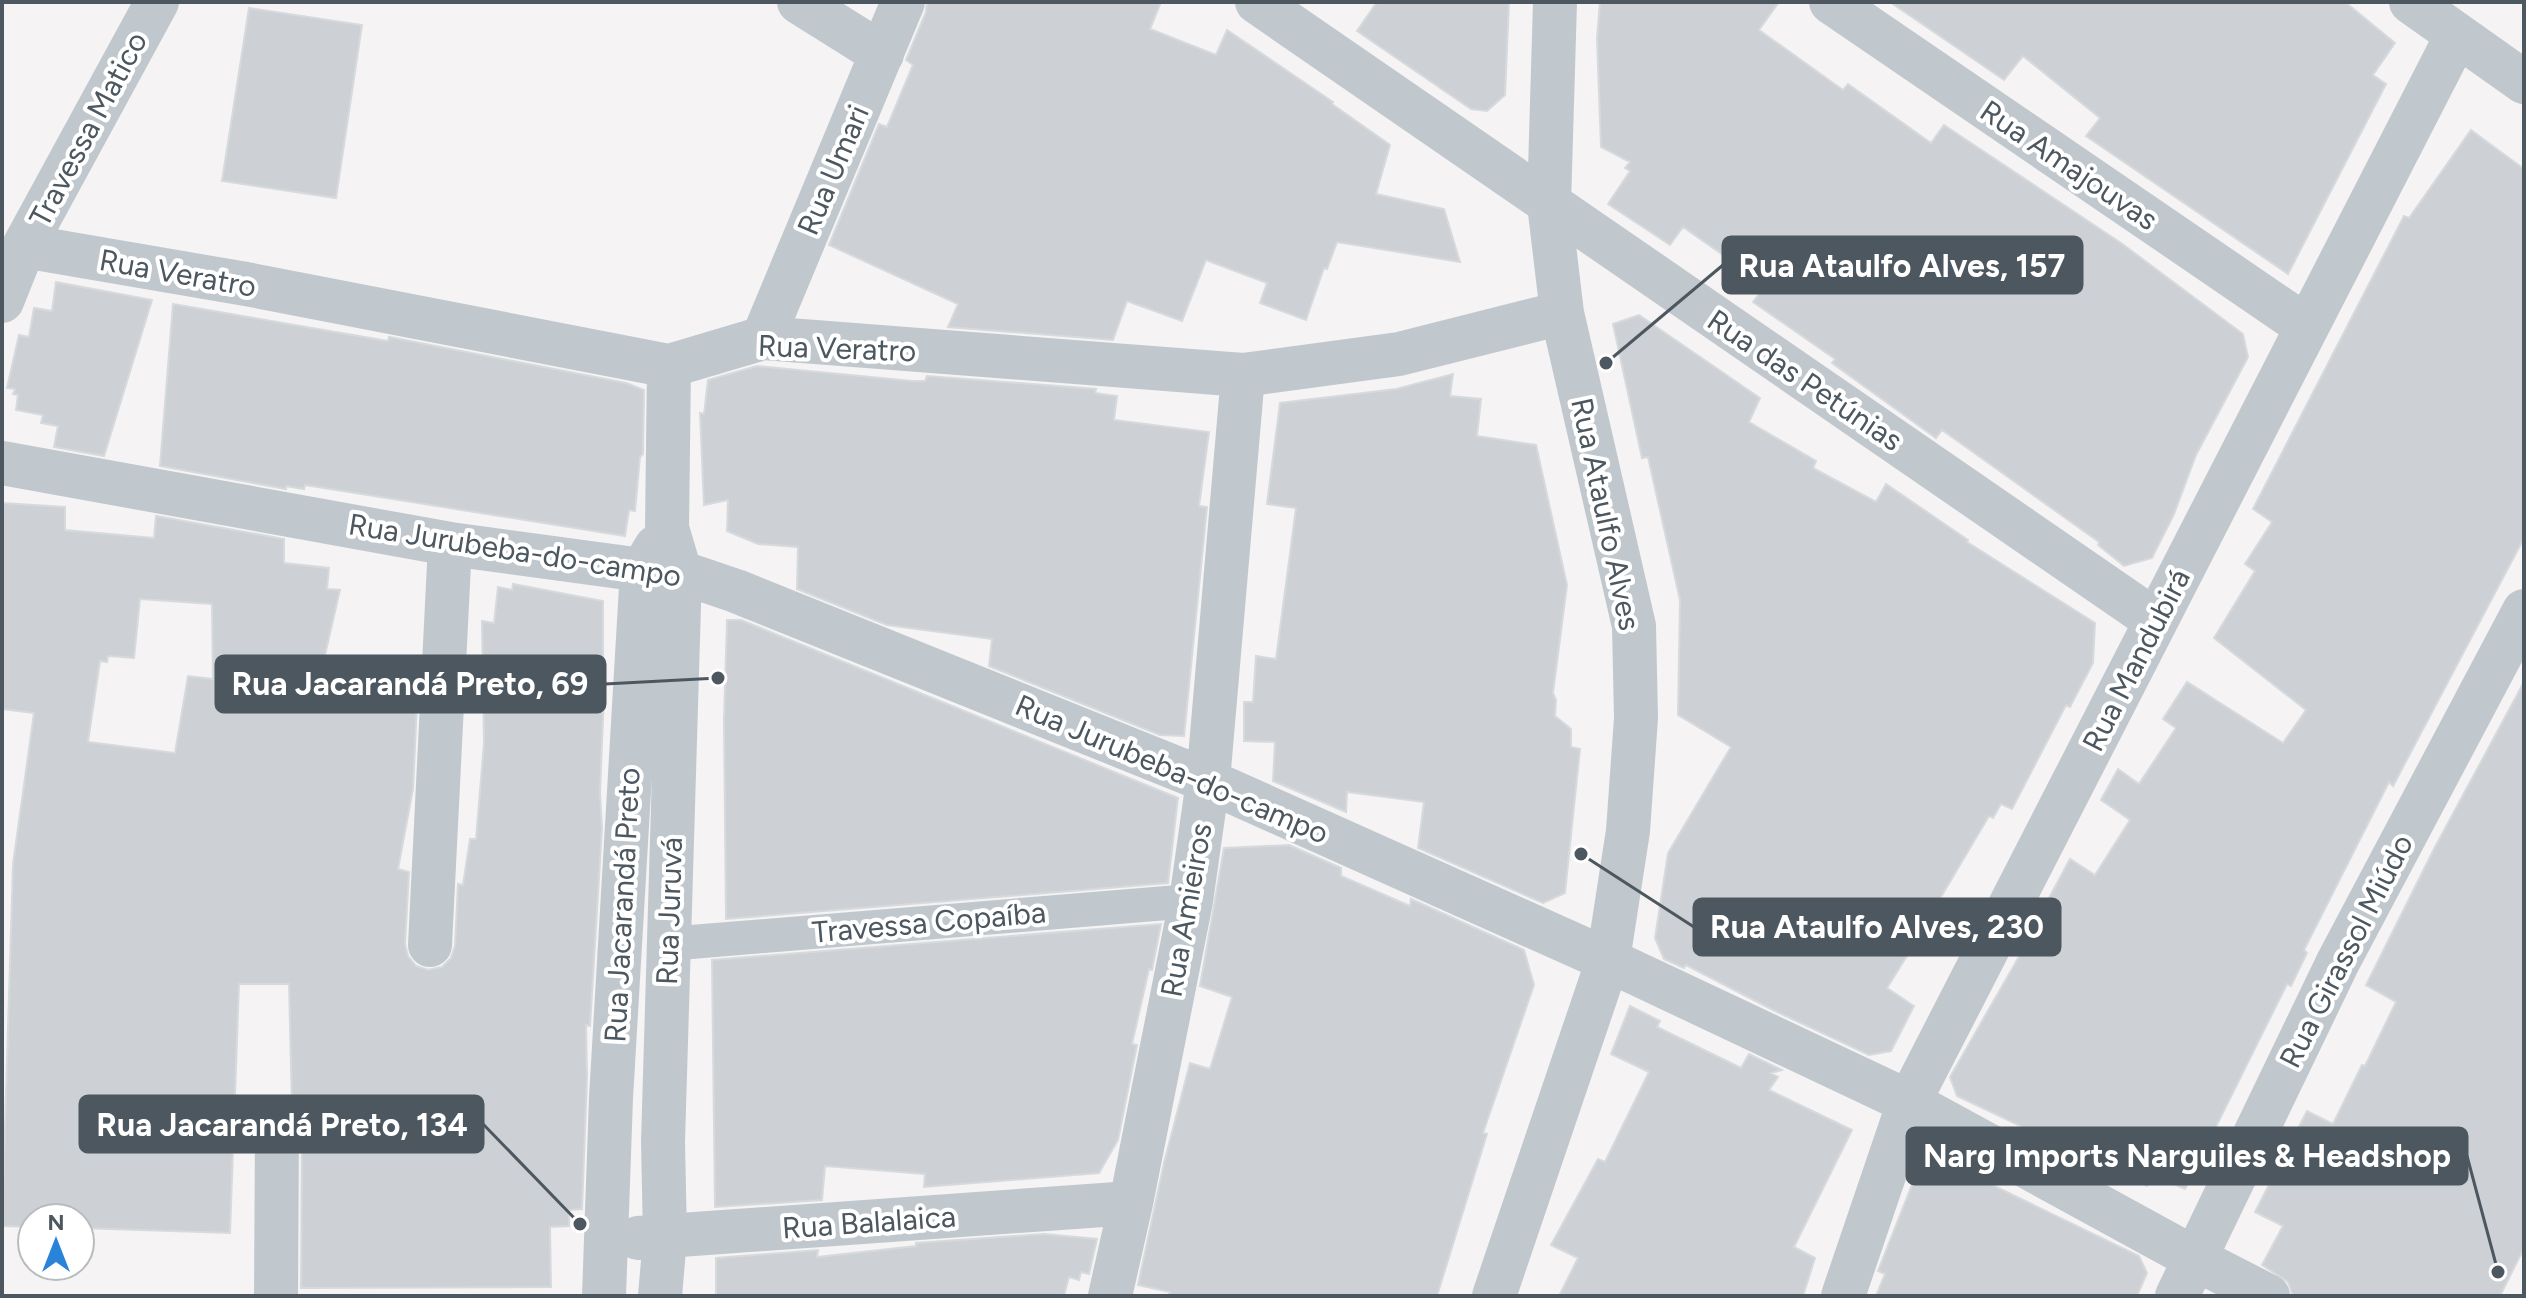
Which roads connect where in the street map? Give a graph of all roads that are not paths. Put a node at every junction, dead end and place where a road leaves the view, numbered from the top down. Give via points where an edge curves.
1 (157, 2) edge
2 (799, 2) edge
3 (903, 2) edge
4 (1257, 2) edge
5 (1555, 2) edge
6 (1831, 2) edge
7 (2411, 2) edge
8 (2457, 35) junction
9 (882, 54) junction
10 (2524, 82) edge
11 (1549, 204) junction
12 (24, 246) junction
13 (2, 301) edge
14 (1562, 313) junction
15 (2307, 327) junction
16 (763, 338) junction
17 (669, 366) junction
18 (1243, 375) junction
19 (2, 463) edge
20 (450, 544) junction
21 (661, 571) junction
22 (2524, 611) edge
23 (2156, 621) junction
24 (1208, 781) junction
25 (1191, 901) junction
26 (667, 944) junction
27 (430, 945) dead end
28 (1608, 960) junction
29 (1909, 1102) junction
30 (277, 1128) dead end
31 (1131, 1203) junction
32 (665, 1238) junction
33 (607, 1240) junction
34 (2186, 1277) edge
35 (276, 1296) edge
36 (604, 1296) edge
37 (660, 1296) edge
38 (1110, 1296) edge
39 (1494, 1296) edge
40 (1843, 1296) edge
41 (2268, 1296) edge

1 - 12 street, Travessa Matico
2 - 9 street
3 - 9 street, Rua Umari
4 - 11 street, Rua das Petúnias
5 - 11 street, Rua Ataulfo Alves
6 - 15 street, Rua Amajouvas
7 - 8 street
8 - 10 street
8 - 15 street, Rua Mandubirá
9 - 16 street, Rua Umari
11 - 14 street, Rua Ataulfo Alves
11 - 23 street, Rua das Petúnias
12 - 13 street, Travessa Matico
12 - 17 street, Rua Veratro
14 - 18 street, Rua Veratro via 1399,354
14 - 28 street, Rua Ataulfo Alves via 1634,626 1636,718 1628,831
15 - 23 street, Rua Mandubirá
16 - 17 street, Rua Veratro
16 - 18 street, Rua Veratro
17 - 21 street, Rua Juruvá via 667,528
18 - 24 street, Rua Amieiros
19 - 20 street, Rua Jurubeba-do-campo
20 - 21 street, Rua Jurubeba-do-campo
20 - 27 street
21 - 24 street, Rua Jurubeba-do-campo via 736,591
21 - 26 street, Rua Juruvá
21 - 33 street, Rua Jacarandá Preto via 611,1098
22 - 34 street, Rua Girassol Miúdo via 2338,962
23 - 29 street, Rua Mandubirá
24 - 25 street, Rua Amieiros
24 - 28 street, Rua Jurubeba-do-campo
25 - 26 street, Travessa Copaíba
25 - 31 street, Rua Amieiros
26 - 32 street, Rua Juruvá
28 - 29 street, Rua Jurubeba-do-campo
28 - 39 street, Rua Ataulfo Alves
29 - 34 street, Rua Jurubeba-do-campo
29 - 40 street, Rua Mandubirá
30 - 35 street
31 - 32 street, Rua Balalaica
31 - 38 street, Rua Amieiros
32 - 33 street, Rua Balalaica
32 - 37 street, Rua Juruvá
33 - 36 street
34 - 41 street, Rua Jurubeba-do-campo

